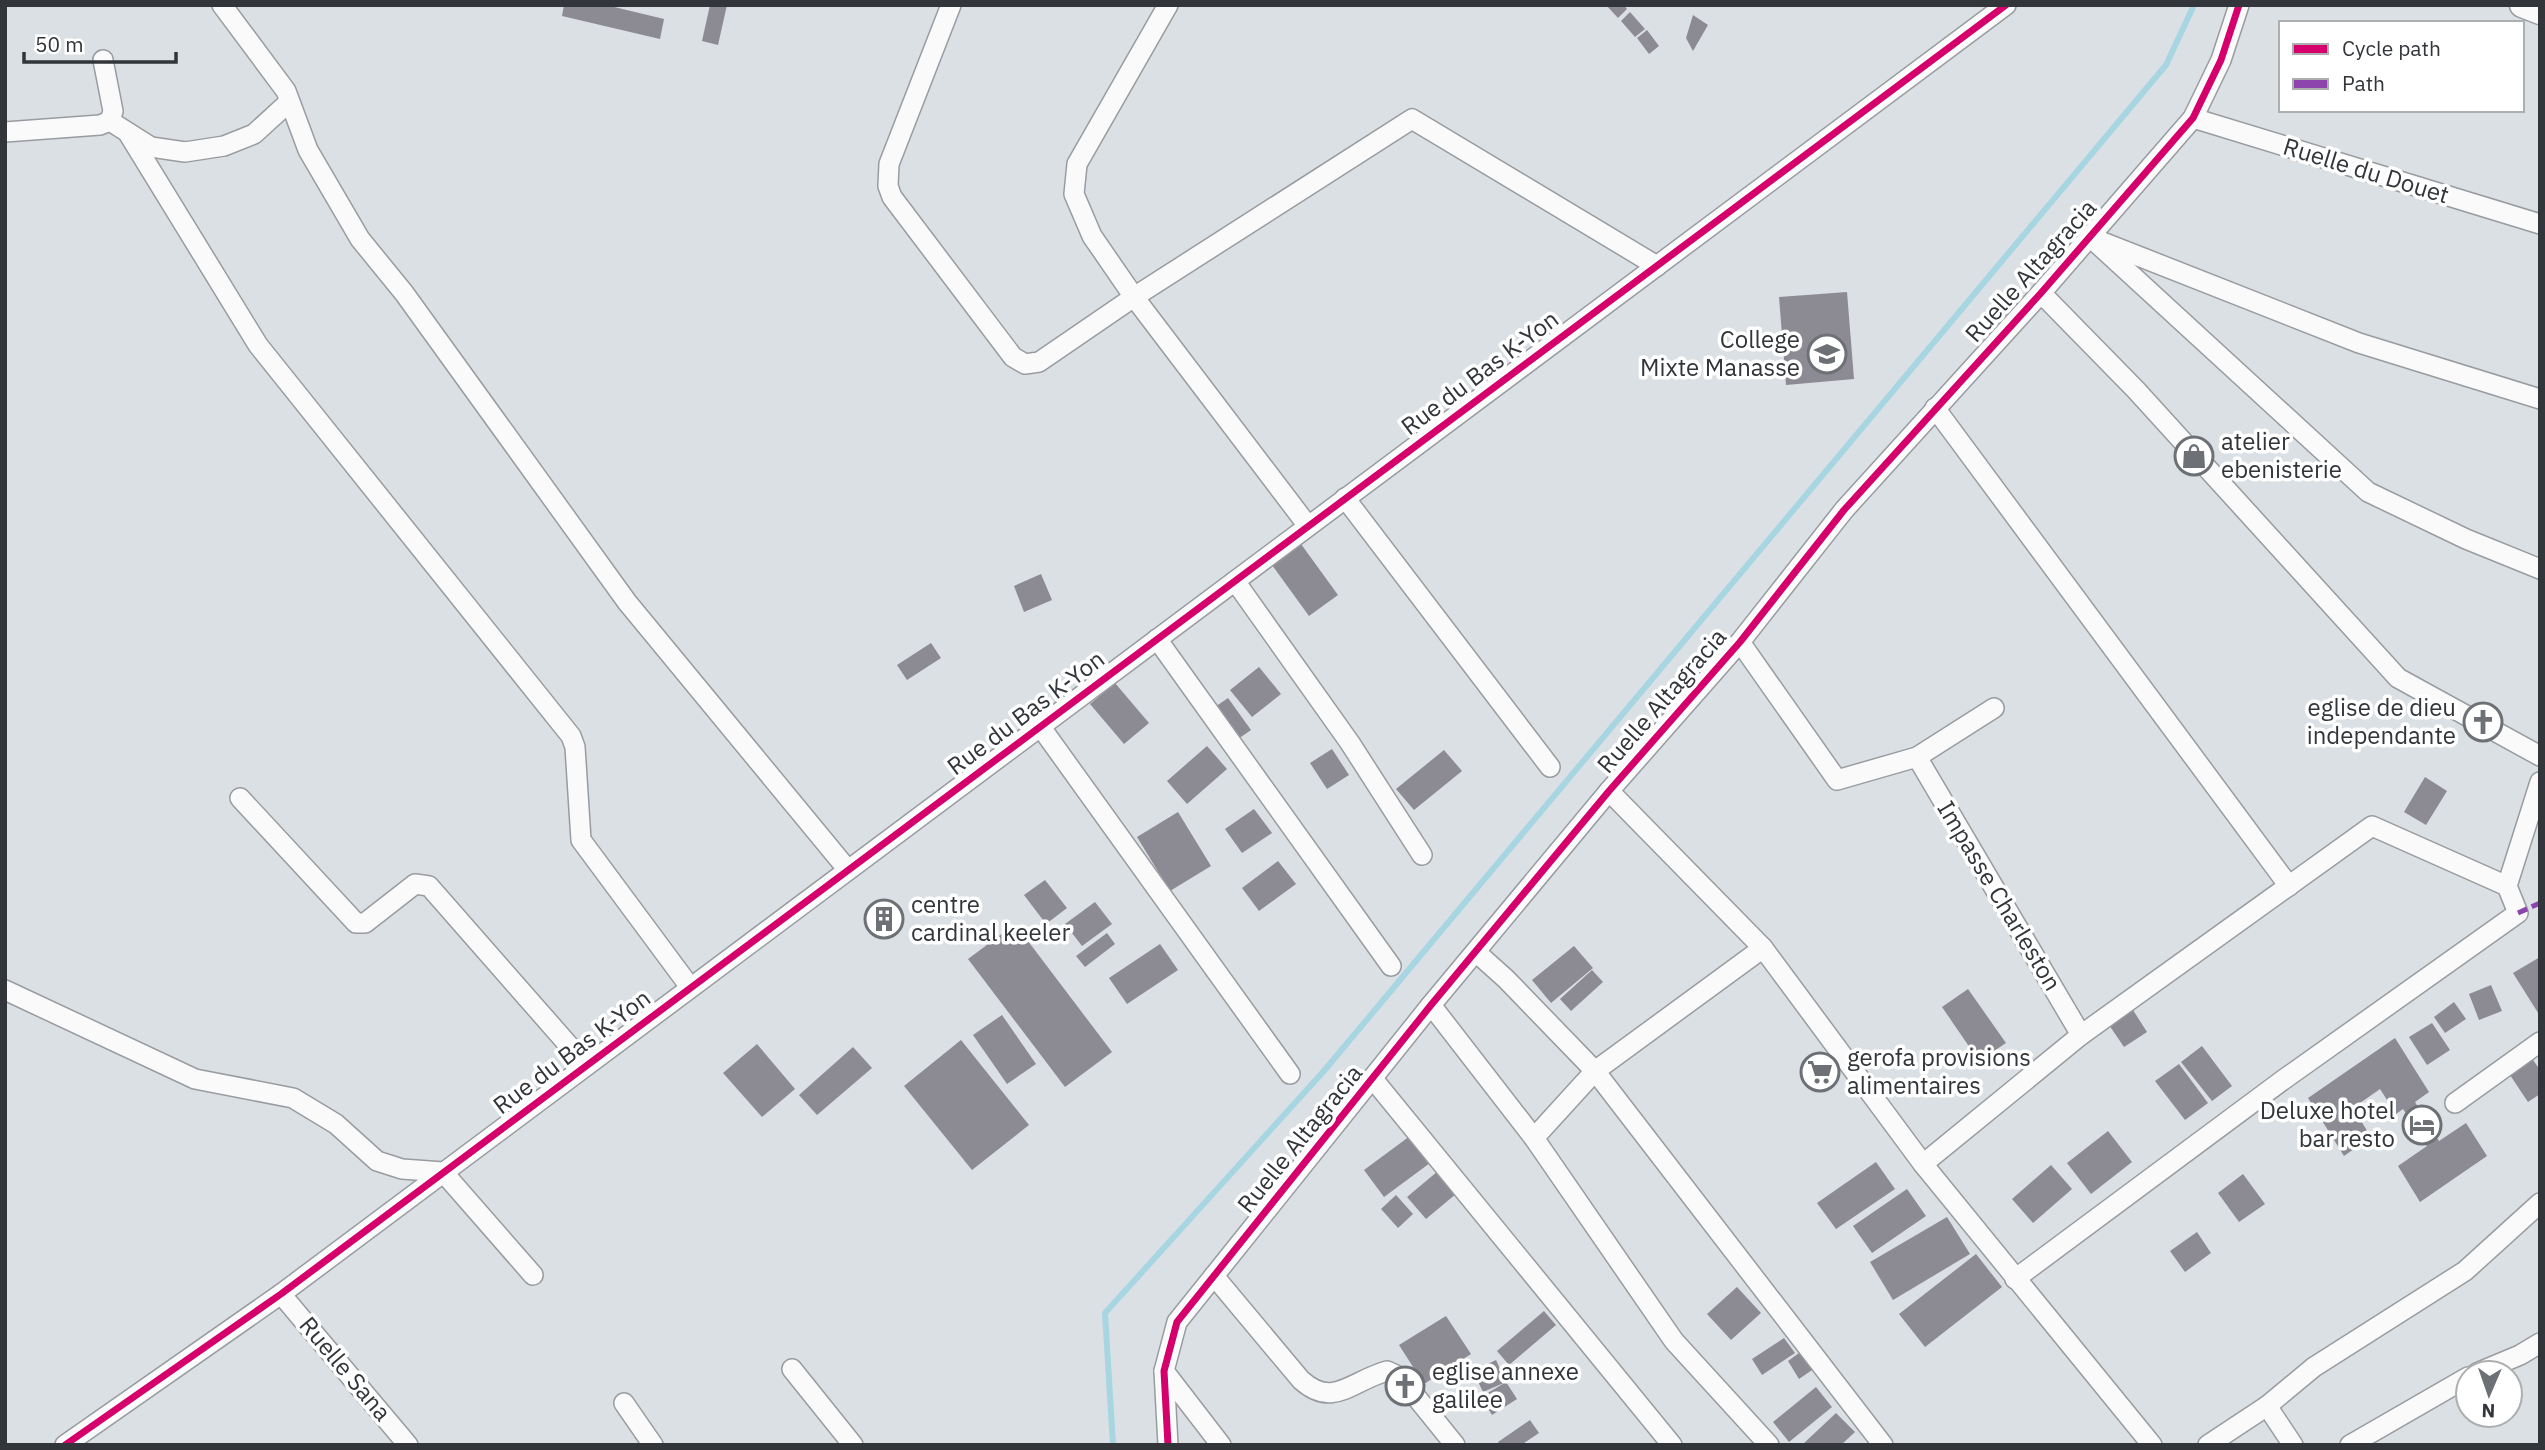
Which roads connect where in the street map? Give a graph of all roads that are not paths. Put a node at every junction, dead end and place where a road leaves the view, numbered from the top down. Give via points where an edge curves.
1 (222, 5) edge
2 (951, 5) edge
3 (1168, 5) edge
4 (2006, 5) edge
5 (2239, 5) edge
6 (2522, 5) edge
7 (2540, 12) edge
8 (103, 60) dead end
9 (289, 102) junction
10 (2193, 118) junction
11 (110, 121) junction
12 (5, 132) edge
13 (128, 133) junction
14 (2540, 225) edge
15 (2090, 236) junction
16 (1657, 266) junction
17 (2041, 293) junction
18 (1134, 297) junction
19 (2540, 399) edge
20 (1935, 408) junction
21 (1345, 498) junction
22 (1308, 526) junction
23 (2540, 569) edge
24 (1235, 580) junction
25 (1157, 639) junction
26 (1740, 642) junction
27 (1994, 708) dead end
28 (1040, 726) junction
29 (2540, 756) edge
30 (1917, 757) junction
31 (1550, 767) dead end
32 (2540, 782) edge
33 (1609, 791) junction
34 (240, 798) dead end
35 (1422, 855) dead end
36 (848, 870) junction
37 (2289, 886) junction
38 (2507, 886) junction
39 (1763, 948) junction
40 (1477, 953) junction
41 (1391, 966) dead end
42 (690, 987) junction
43 (5, 990) edge
44 (1432, 1005) junction
45 (2081, 1035) junction
46 (2540, 1042) edge
47 (586, 1065) junction
48 (1595, 1071) junction
49 (1290, 1074) dead end
50 (1373, 1079) junction
51 (2455, 1103) dead end
52 (1534, 1138) junction
53 (1923, 1164) junction
54 (443, 1172) junction
55 (2540, 1203) edge
56 (533, 1275) dead end
57 (1214, 1276) junction
58 (2015, 1279) junction
59 (281, 1294) junction
60 (2540, 1343) edge
61 (2512, 1359) edge
62 (792, 1369) dead end
63 (1164, 1371) junction
64 (2454, 1385) edge
65 (624, 1403) dead end
66 (2267, 1406) junction
67 (65, 1445) edge
68 (408, 1445) edge
69 (653, 1445) edge
70 (853, 1445) edge
71 (1168, 1445) edge
72 (1221, 1445) edge
73 (1454, 1445) edge
74 (1672, 1445) edge
75 (1769, 1445) edge
76 (1882, 1445) edge
77 (2152, 1445) edge
78 (2208, 1445) edge
79 (2293, 1445) edge
80 (2350, 1445) edge

1 - 9 street via 286,91
2 - 18 street via 889,164 892,197 1013,357 1026,364 1039,362
3 - 18 street via 1077,164 1074,194 1092,236
4 - 16 street, Rue du Bas K-Yon
5 - 10 street, Ruelle Altagracia via 2221,60
6 - 7 main road
8 - 11 street via 113,111
9 - 13 street via 254,134 224,146 185,152 151,147
9 - 36 street via 319,171 360,239 627,602
10 - 14 street, Ruelle du Douet
10 - 15 street, Ruelle Altagracia
11 - 12 street
11 - 13 street
13 - 42 street via 258,345 571,736 581,840
15 - 17 street, Ruelle Altagracia
15 - 19 street via 2358,343
15 - 23 street via 2368,492 2466,540
16 - 18 street via 1412,119
16 - 21 street, Rue du Bas K-Yon
17 - 20 street, Ruelle Altagracia
17 - 29 street via 2136,390 2398,678
18 - 22 street
20 - 26 street, Ruelle Altagracia via 1844,510
20 - 37 street
21 - 22 street, Rue du Bas K-Yon
21 - 31 street
22 - 24 street, Rue du Bas K-Yon
24 - 25 street, Rue du Bas K-Yon
24 - 35 street
25 - 28 street, Rue du Bas K-Yon
25 - 41 street
26 - 30 street via 1837,780
26 - 33 street, Ruelle Altagracia
27 - 30 street
28 - 36 street, Rue du Bas K-Yon
28 - 49 street
30 - 45 street, Impasse Charleston
32 - 38 street
33 - 39 street
33 - 40 street, Ruelle Altagracia
34 - 47 street via 356,923 365,923 415,884 429,886
36 - 42 street, Rue du Bas K-Yon
37 - 38 street via 2372,826
37 - 45 street
38 - 58 street via 2518,913
39 - 48 street
39 - 53 street
40 - 44 street, Ruelle Altagracia
40 - 48 street
42 - 47 street, Rue du Bas K-Yon
43 - 54 street via 195,1079 293,1098 336,1124 377,1161 402,1169
44 - 50 street, Ruelle Altagracia
44 - 52 street
45 - 53 street
46 - 51 street
47 - 54 street, Rue du Bas K-Yon
48 - 52 street
48 - 76 street
50 - 57 street, Ruelle Altagracia
50 - 74 street
52 - 75 street via 1674,1341
53 - 58 street
54 - 56 street
54 - 59 street, Rue du Bas K-Yon
55 - 66 street via 2465,1270 2314,1367
57 - 63 street, Ruelle Altagracia via 1177,1322
57 - 73 street via 1315,1393 1331,1394 1387,1371 1400,1377
58 - 77 street
59 - 67 street, Rue du Bas K-Yon
59 - 68 street, Ruelle Sana
60 - 61 street
62 - 70 street
63 - 71 street, Ruelle Altagracia
63 - 72 street
64 - 80 street
65 - 69 street
66 - 78 street
66 - 79 street

